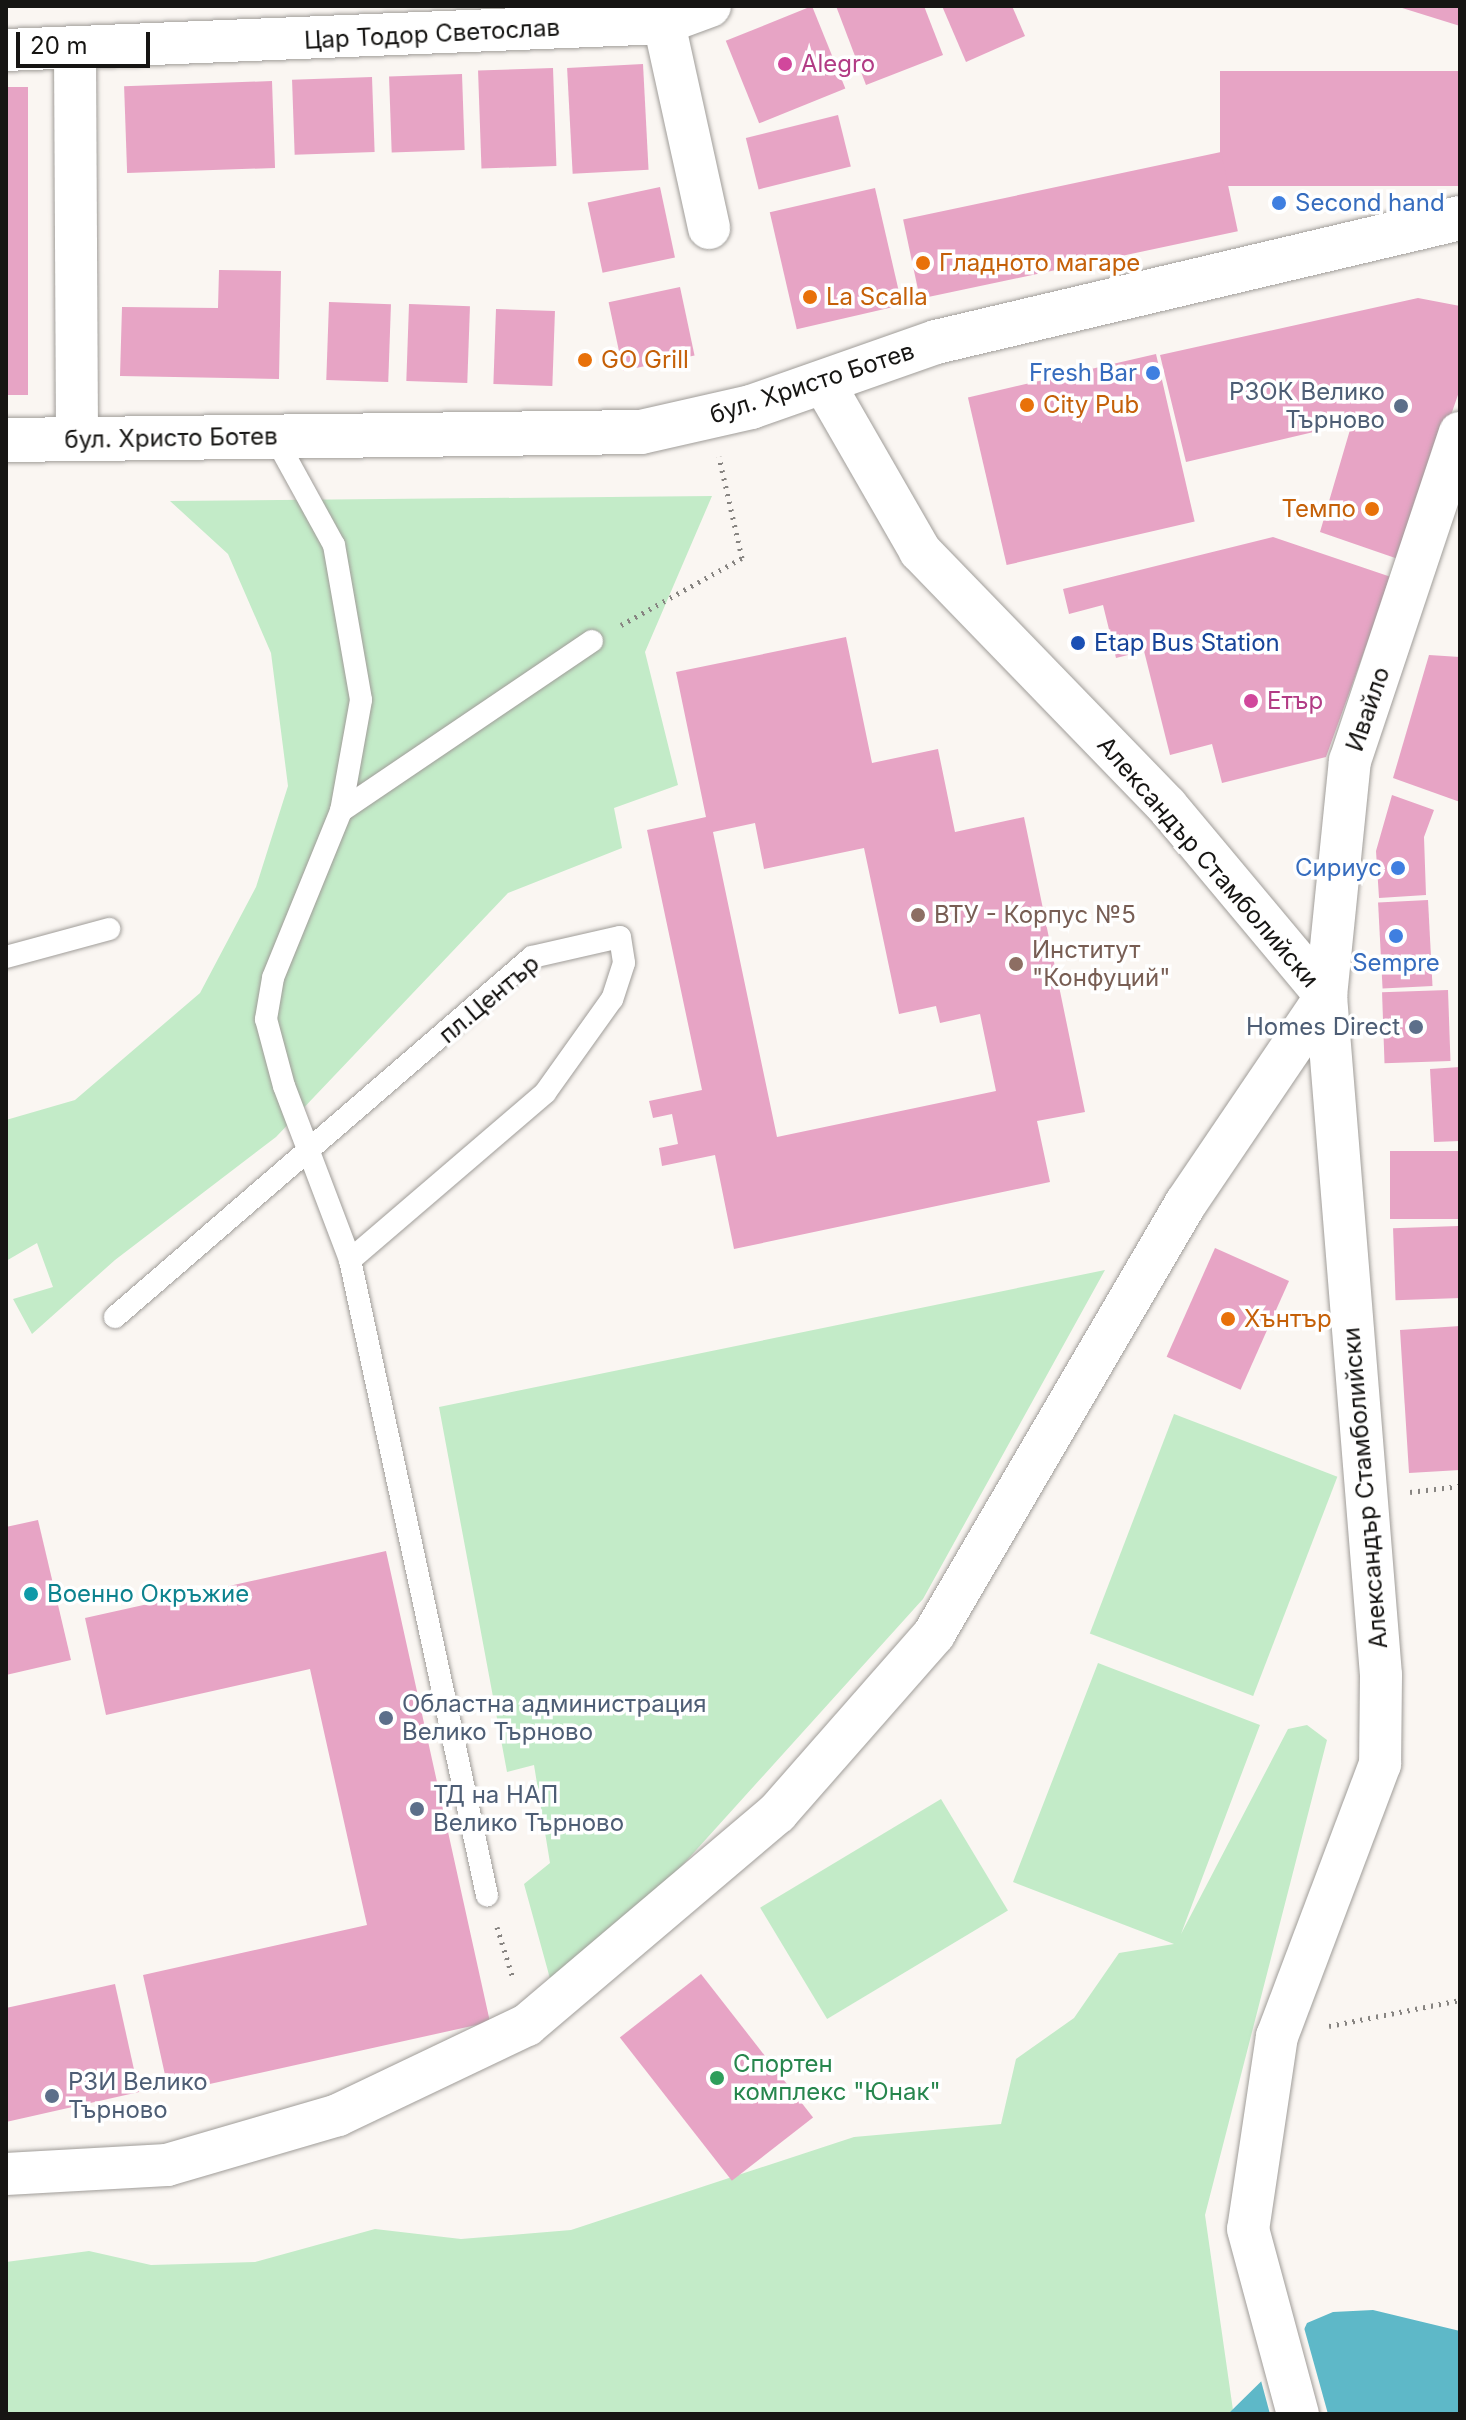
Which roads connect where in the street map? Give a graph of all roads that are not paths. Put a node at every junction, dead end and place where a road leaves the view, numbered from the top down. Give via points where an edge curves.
1 (710, 6) edge
2 (664, 23) junction
3 (6, 50) edge
4 (75, 51) junction
5 (1460, 218) edge
6 (709, 228) dead end
7 (823, 382) junction
8 (1460, 433) edge
9 (274, 436) junction
10 (6, 440) edge
11 (77, 440) junction
12 (592, 641) road end
13 (341, 811) junction
14 (109, 929) dead end
15 (6, 957) edge
16 (1326, 996) junction
17 (309, 1154) junction
18 (350, 1260) junction
19 (115, 1317) dead end
20 (487, 1895) road end
21 (6, 2174) edge
22 (1298, 2414) edge

1 - 2 street, Цар Тодор Светослав
2 - 4 street, Цар Тодор Светослав
2 - 6 street
3 - 4 street, Цар Тодор Светослав
4 - 11 street
5 - 7 main road, бул. Христо Ботев via 936,342
7 - 9 main road, бул. Христо Ботев via 641,432
7 - 16 street, Александър Стамболийски via 920,551 1167,806
8 - 16 street, Ивайло via 1350,761
9 - 11 main road, бул. Христо Ботев
9 - 13 lane via 334,545 361,700
10 - 11 main road, бул. Христо Ботев
12 - 13 lane
13 - 17 lane via 273,978 266,1019
14 - 15 lane
16 - 21 street via 1186,1203 934,1634 777,1813 527,2025 338,2115 167,2165
16 - 22 street, Александър Стамболийски via 1381,1675 1380,1764 1277,2036 1248,2229
17 - 18 lane
17 - 18 lane, пл.Център via 532,957 620,937 624,963 612,999 545,1093
17 - 19 lane, пл.Център
18 - 20 lane

